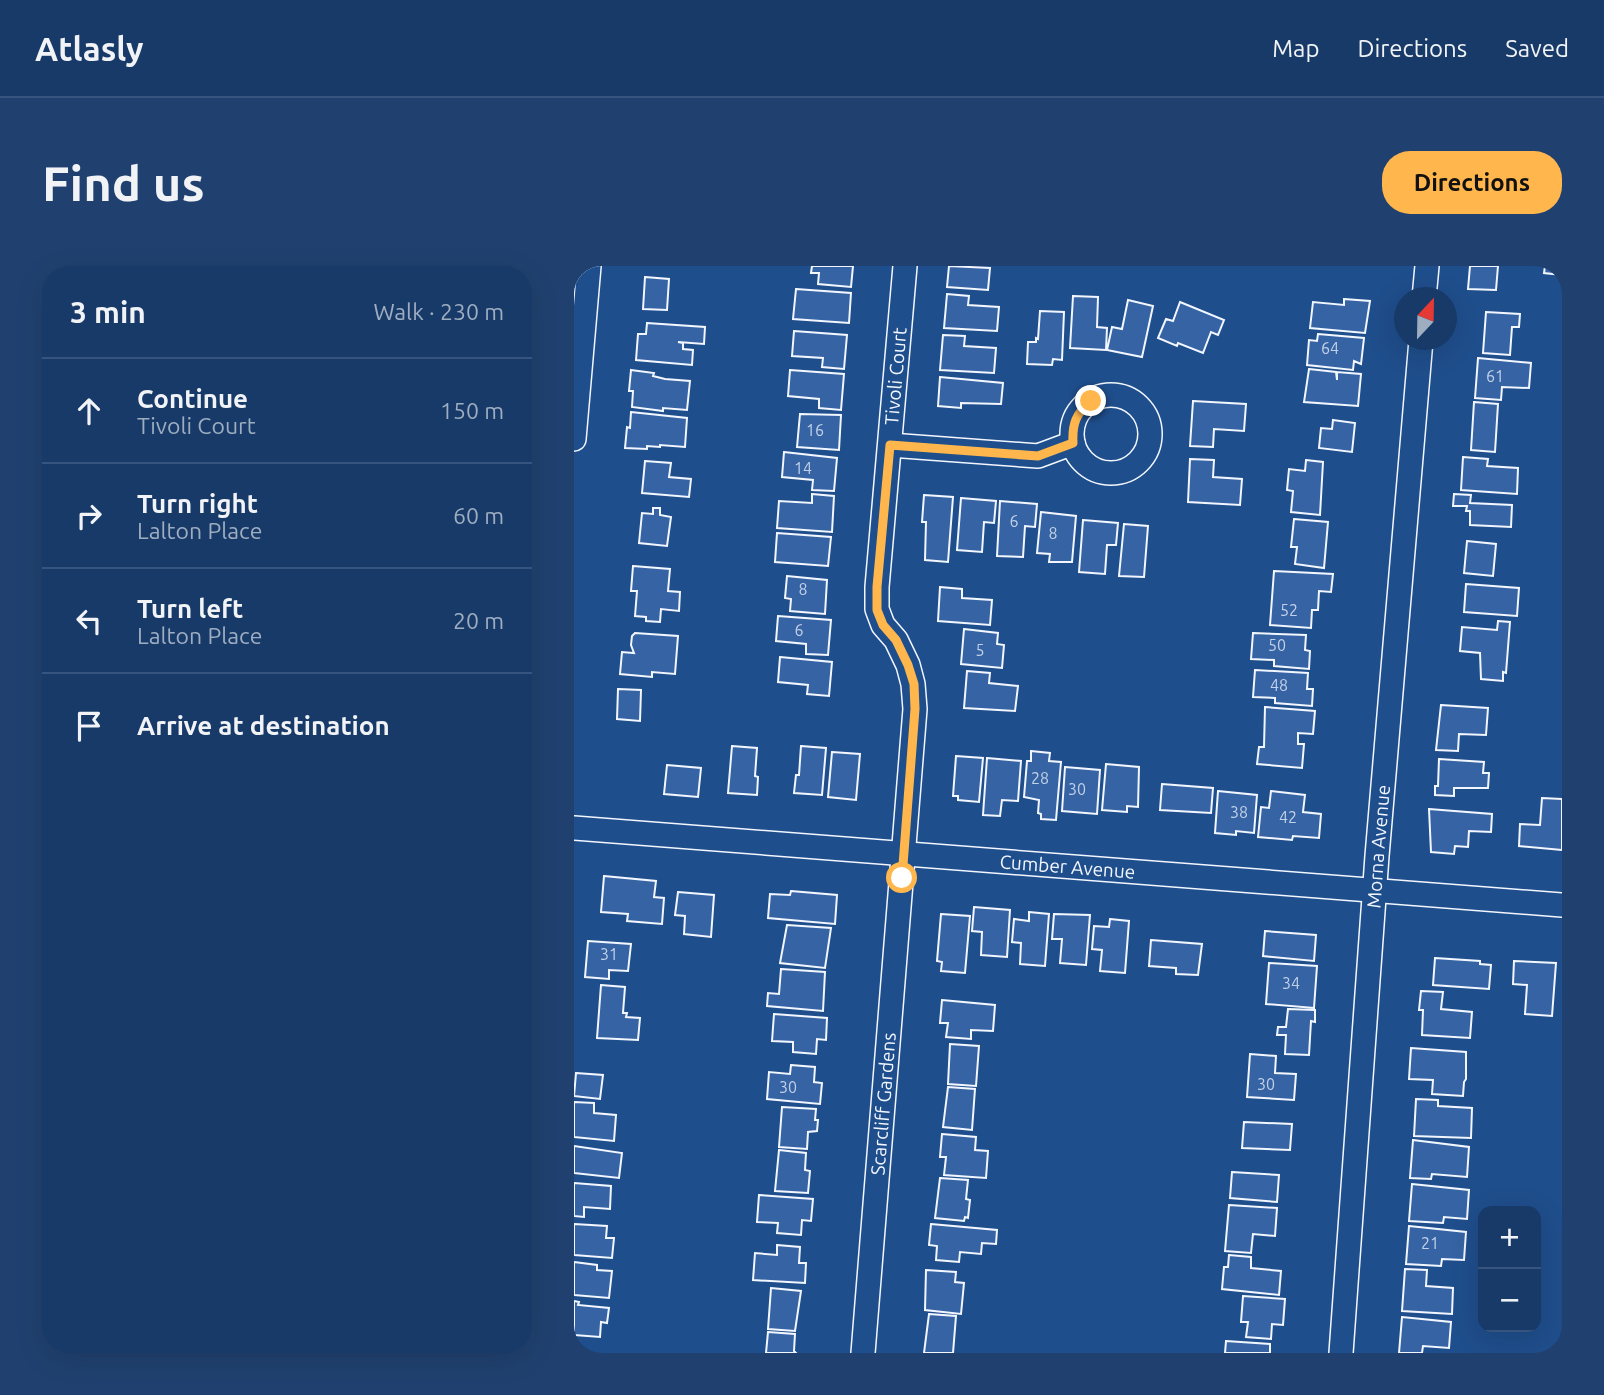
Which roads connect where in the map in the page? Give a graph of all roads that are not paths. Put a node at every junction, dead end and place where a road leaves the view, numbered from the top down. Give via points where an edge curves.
1 (589, 266) edge
2 (905, 266) edge
3 (1427, 266) edge
4 (1425, 287) edge
5 (1420, 350) edge
6 (574, 439) edge
7 (1073, 443) dead end
8 (890, 445) junction
9 (574, 828) edge
10 (904, 853) junction
11 (1376, 890) junction
12 (1562, 905) edge
13 (863, 1353) edge
14 (1341, 1353) edge

1 - 6 street
2 - 8 street, Tivoli Court
3 - 4 street
5 - 11 street, Morna Avenue
7 - 8 street via 1038,456
8 - 10 street, Tivoli Court via 877,610 896,640 914,684
9 - 10 street, Cumber Avenue
10 - 11 street, Cumber Avenue
10 - 13 street, Scarcliff Gardens
11 - 12 street, Cumber Avenue
11 - 14 street, Morna Avenue

